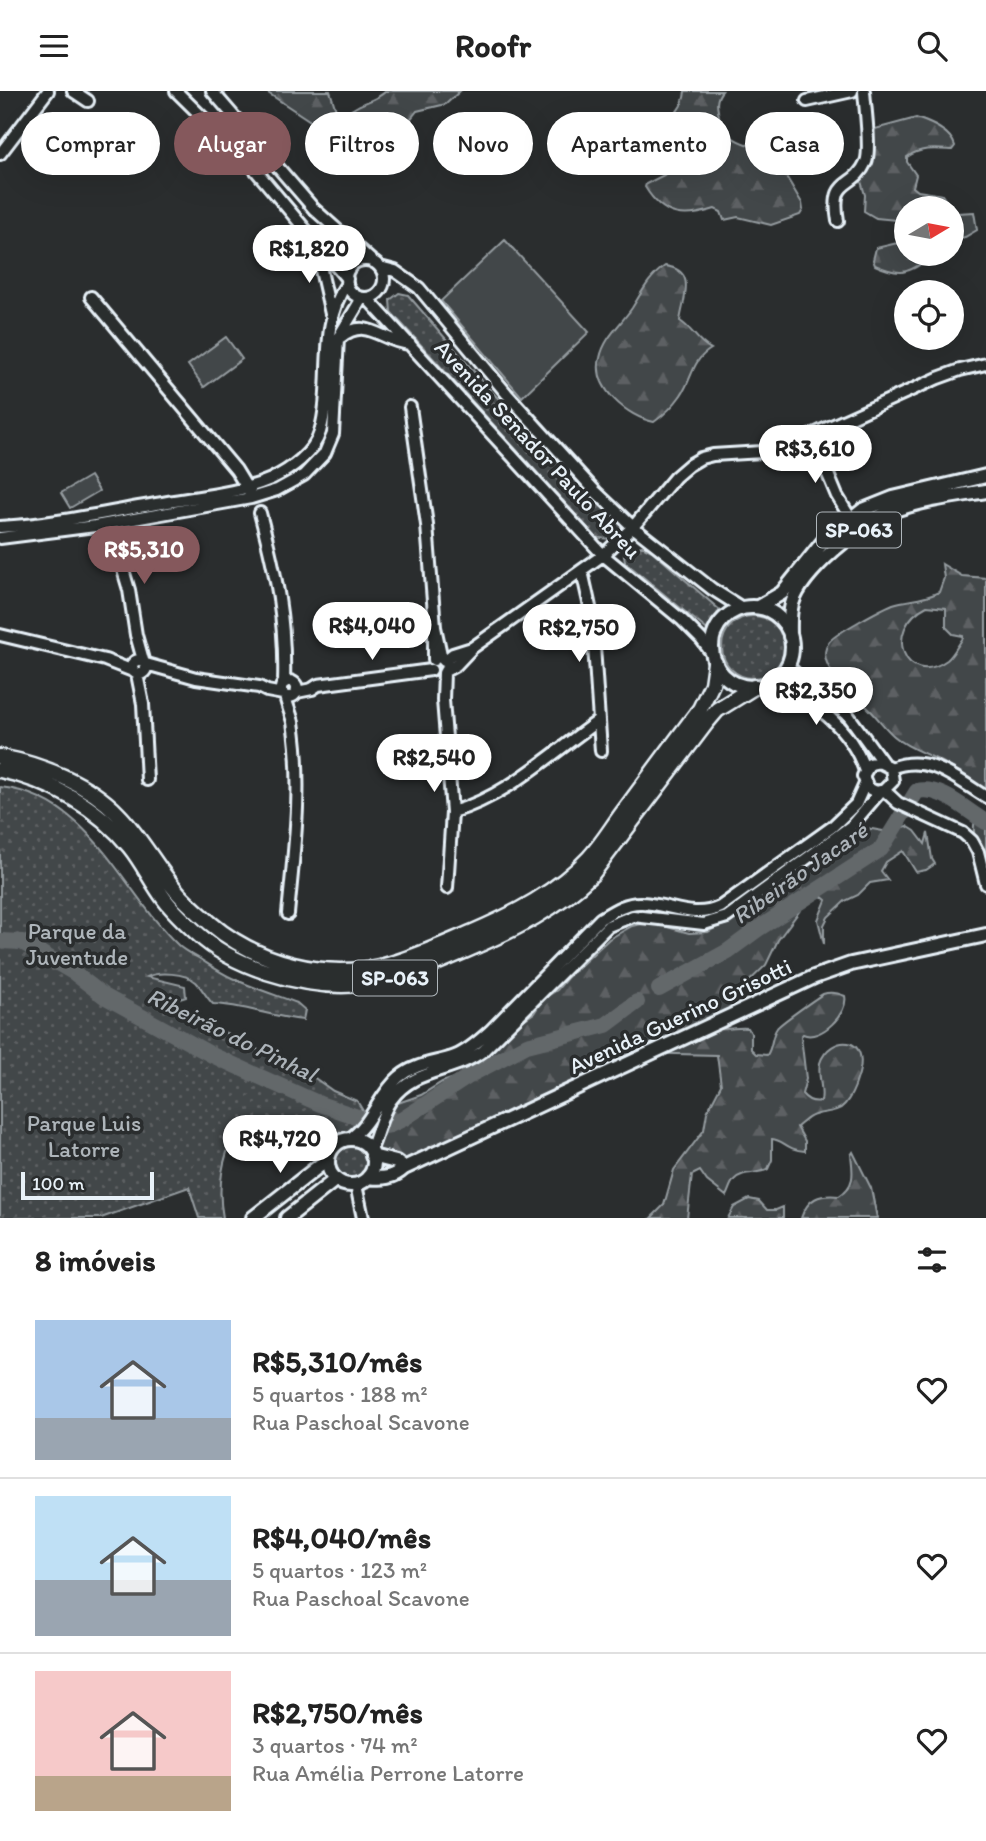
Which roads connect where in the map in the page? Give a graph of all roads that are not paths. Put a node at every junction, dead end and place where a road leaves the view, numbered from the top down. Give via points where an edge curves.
1 (48, 91) edge
2 (73, 91) edge
3 (212, 91) edge
4 (852, 91) edge
5 (864, 91) edge
6 (179, 93) edge
7 (88, 101) dead end
8 (807, 101) dead end
9 (0, 154) edge
10 (838, 221) dead end
11 (319, 248) junction
12 (376, 264) junction
13 (347, 281) junction
14 (91, 297) dead end
15 (364, 298) junction
16 (332, 317) junction
17 (338, 338) junction
18 (410, 344) junction
19 (986, 364) edge
20 (410, 407) dead end
21 (811, 436) junction
22 (986, 476) edge
23 (986, 491) edge
24 (249, 493) junction
25 (260, 513) dead end
26 (851, 519) junction
27 (94, 520) junction
28 (0, 527) edge
29 (633, 527) junction
30 (0, 538) edge
31 (116, 546) dead end
32 (603, 555) junction
33 (582, 571) junction
34 (758, 607) junction
35 (742, 608) junction
36 (0, 635) edge
37 (790, 637) junction
38 (714, 659) junction
39 (787, 665) junction
40 (139, 667) junction
41 (440, 667) junction
42 (771, 682) junction
43 (754, 687) junction
44 (289, 689) junction
45 (598, 721) junction
46 (601, 751) dead end
47 (0, 757) edge
48 (887, 765) junction
49 (0, 769) edge
50 (864, 771) junction
51 (147, 781) dead end
52 (865, 784) junction
53 (882, 791) junction
54 (986, 797) edge
55 (452, 813) junction
56 (986, 884) edge
57 (447, 888) dead end
58 (288, 914) dead end
59 (986, 935) edge
60 (379, 1110) junction
61 (349, 1139) junction
62 (371, 1154) junction
63 (328, 1159) junction
64 (404, 1168) junction
65 (368, 1177) junction
66 (335, 1179) junction
67 (356, 1185) junction
68 (253, 1218) edge
69 (287, 1218) edge
70 (363, 1218) edge

1 - 9 street
2 - 7 street
3 - 12 street via 314,209
4 - 8 street
5 - 10 street via 867,156 861,169 838,191
6 - 11 street via 252,166
11 - 13 street
11 - 16 street
12 - 13 street via 357,262
12 - 15 street via 384,279 382,288 375,296
12 - 29 street via 419,288 516,404
13 - 15 street via 354,294
13 - 16 street
14 - 24 street via 236,470
15 - 17 street
15 - 18 street, Avenida Senador Paulo Abreu
16 - 24 street via 320,434 288,470
17 - 18 street via 361,327
17 - 24 street via 333,434 325,453 304,475 277,490
18 - 32 street, Avenida Senador Paulo Abreu
19 - 21 street via 938,378
20 - 41 street
21 - 26 street
21 - 29 street via 762,452 701,458 675,477
22 - 26 main road, SP-063 via 893,498
23 - 37 main road, SP-063 via 893,510 866,525 813,571 799,591 792,602
24 - 27 street
25 - 44 street via 278,580 291,672
26 - 34 main road, SP-063 via 823,542 782,593
27 - 28 street
27 - 30 street
29 - 32 street
29 - 35 street
31 - 40 street via 129,590
32 - 33 street
32 - 38 street, Avenida Senador Paulo Abreu via 682,620
33 - 41 street via 472,648 456,665
33 - 45 street via 592,616
34 - 35 main road
34 - 37 main road via 782,620
35 - 38 main road, SP-063 via 727,615 716,629
36 - 40 street
37 - 39 main road, SP-063
38 - 43 main road via 727,678
38 - 47 highway, SP-063 via 712,684 700,709 589,858 566,879 492,924 427,952 360,970 294,965 235,941 180,894 118,814 92,792 57,774
39 - 42 main road
39 - 48 street via 848,715
40 - 44 street
40 - 51 street via 145,696
41 - 44 street
41 - 55 street
42 - 43 main road, SP-063
42 - 50 street via 796,692 832,719 845,732
43 - 49 highway, SP-063 via 706,723 574,892 502,935 417,971 369,985 320,986 251,967 227,955 166,902 131,849 102,817 33,779
44 - 58 street via 295,712 298,786
45 - 46 street
45 - 55 street via 503,789
48 - 50 street via 870,764
48 - 53 street via 893,781
48 - 54 street via 927,763
50 - 52 street
52 - 53 street
52 - 60 street via 856,804 832,827 720,907 702,913 642,903 614,910 576,942 490,1031 456,1056 411,1069 385,1092
53 - 56 street via 963,833 978,852
53 - 60 street via 851,826 727,917 704,924 633,916 608,926 483,1051 468,1062 415,1078
55 - 57 street
59 - 64 main road, Avenida Guerino Grisotti via 851,964 814,977
60 - 61 street
60 - 62 street
61 - 62 main road via 363,1143
61 - 63 main road via 335,1145
62 - 64 main road
62 - 65 main road
63 - 66 main road
63 - 68 main road
64 - 65 main road, Avenida Guerino Grisotti via 385,1178
65 - 67 main road
66 - 67 main road
66 - 69 main road
67 - 70 street

